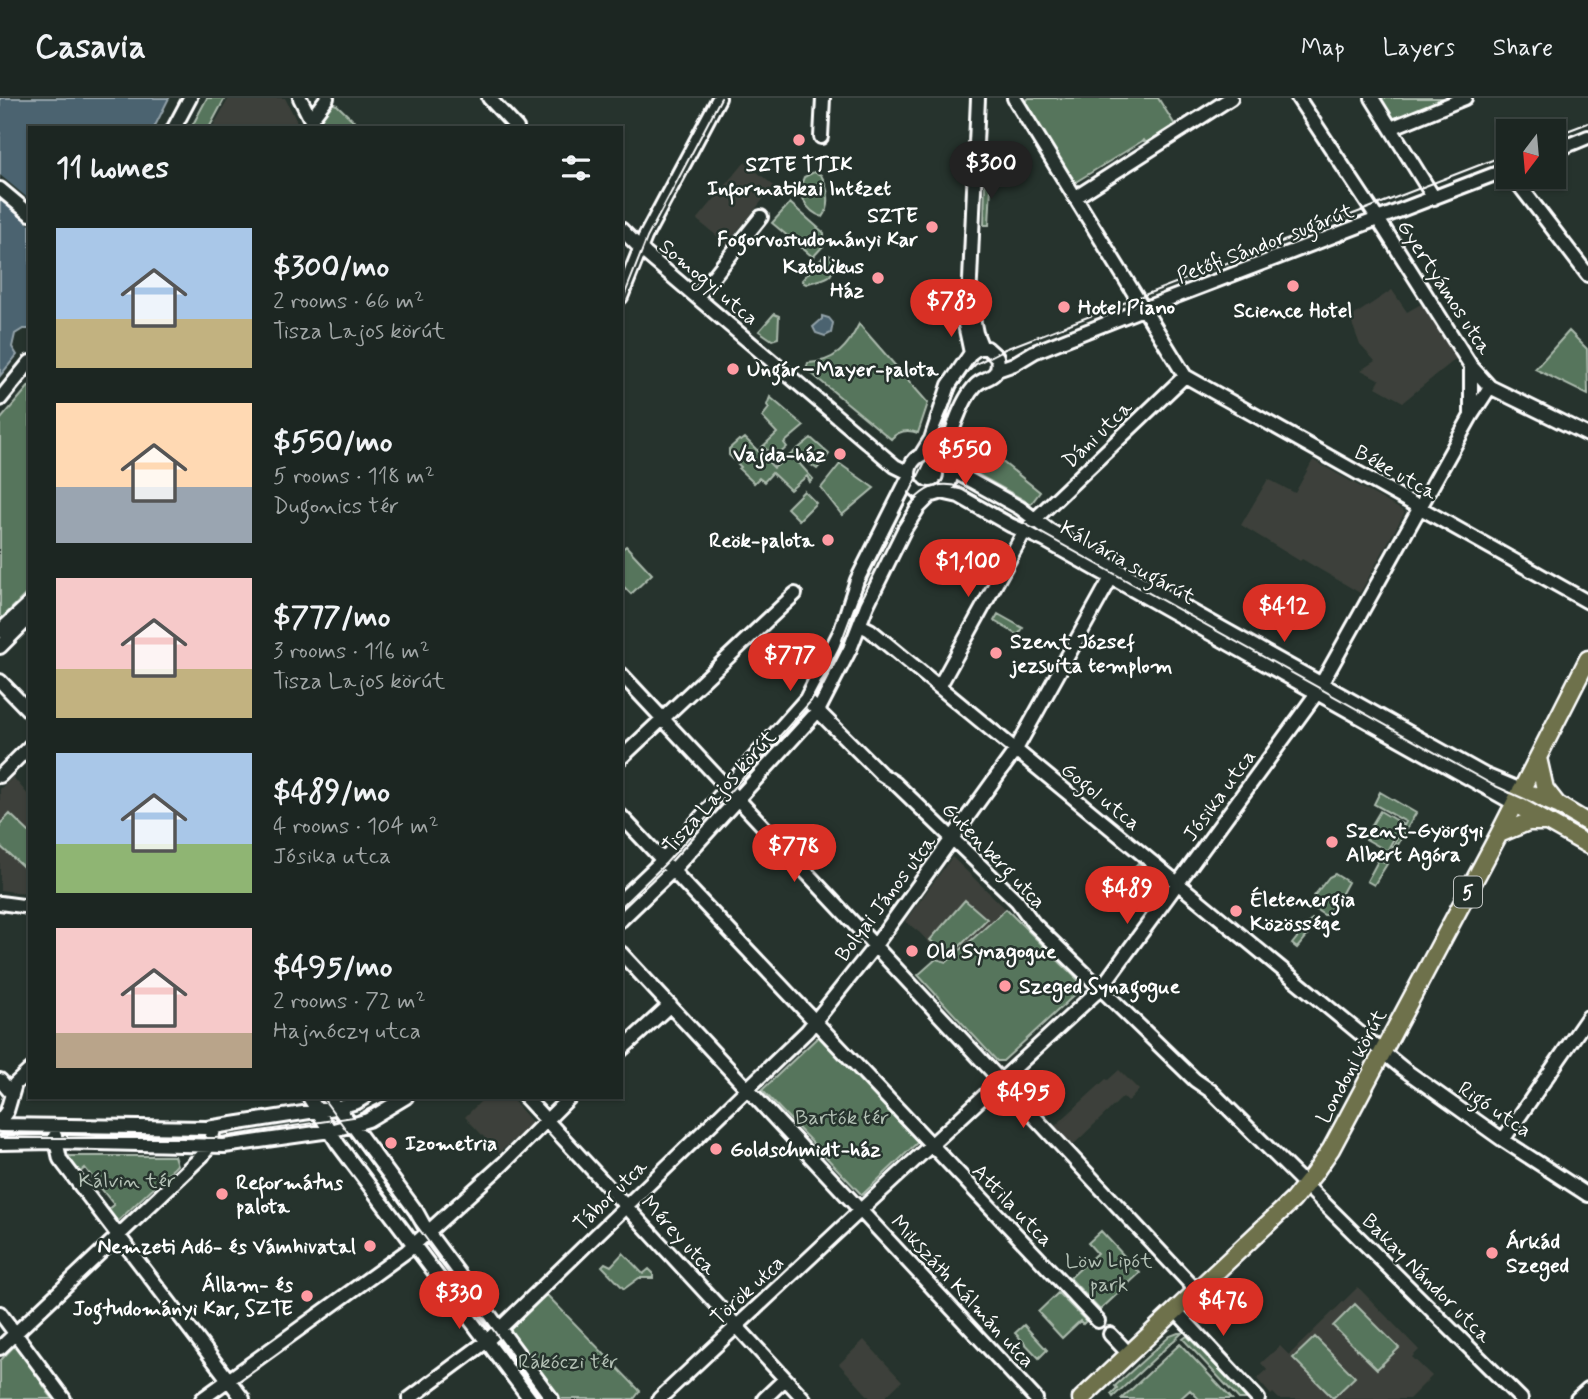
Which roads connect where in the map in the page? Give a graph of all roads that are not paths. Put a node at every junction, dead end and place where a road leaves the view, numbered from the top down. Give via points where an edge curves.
1 (190, 98) edge
2 (300, 98) edge
3 (327, 98) edge
4 (489, 98) edge
5 (719, 98) edge
6 (823, 98) edge
7 (978, 98) edge
8 (1014, 98) edge
9 (1231, 98) edge
10 (1298, 98) edge
11 (1372, 98) edge
12 (1465, 98) edge
13 (313, 123) edge
14 (175, 126) edge
15 (515, 126) edge
16 (1391, 128) junction
17 (821, 137) dead end
18 (1588, 137) edge
19 (1566, 146) edge
20 (1496, 174) edge
21 (0, 189) edge
22 (1520, 189) edge
23 (1076, 197) junction
24 (1434, 198) junction
25 (28, 212) edge
26 (761, 218) dead end
27 (1378, 220) junction
28 (623, 231) edge
29 (640, 248) junction
30 (1588, 275) edge
31 (623, 292) edge
32 (697, 297) junction
33 (1145, 308) junction
34 (974, 353) junction
35 (28, 364) edge
36 (997, 364) junction
37 (1471, 366) junction
38 (1185, 376) junction
39 (984, 379) junction
40 (1490, 387) junction
41 (0, 399) edge
42 (1471, 416) junction
43 (1588, 435) edge
44 (880, 451) junction
45 (919, 456) junction
46 (948, 466) junction
47 (909, 475) junction
48 (936, 494) junction
49 (1420, 507) junction
50 (1034, 520) junction
51 (1026, 531) junction
52 (1111, 578) junction
53 (795, 594) dead end
54 (1588, 602) edge
55 (28, 605) edge
56 (28, 619) edge
57 (860, 625) junction
58 (0, 631) edge
59 (0, 647) edge
60 (1588, 659) edge
61 (623, 676) edge
62 (0, 681) edge
63 (939, 687) junction
64 (1320, 688) junction
65 (806, 699) junction
66 (28, 710) edge
67 (818, 710) junction
68 (663, 718) junction
69 (28, 748) edge
70 (1015, 751) junction
71 (623, 756) edge
72 (1538, 758) junction
73 (0, 776) edge
74 (728, 787) junction
75 (1518, 797) junction
76 (739, 799) junction
77 (1558, 805) junction
78 (623, 818) edge
79 (1547, 822) junction
80 (1588, 823) edge
81 (1499, 834) junction
82 (953, 839) junction
83 (1588, 845) edge
84 (668, 865) junction
85 (1178, 884) junction
86 (623, 899) edge
87 (0, 903) edge
88 (28, 907) edge
89 (623, 918) edge
90 (874, 947) junction
91 (623, 955) edge
92 (1101, 988) junction
93 (670, 1005) junction
94 (1588, 1017) edge
95 (815, 1022) junction
96 (623, 1048) edge
97 (1383, 1052) junction
98 (28, 1072) edge
99 (0, 1080) edge
100 (1000, 1082) junction
101 (747, 1088) junction
102 (10, 1099) junction
103 (311, 1099) edge
104 (328, 1099) edge
105 (362, 1099) edge
106 (403, 1099) edge
107 (527, 1099) edge
108 (568, 1099) edge
109 (335, 1108) junction
110 (319, 1110) junction
111 (547, 1122) junction
112 (0, 1125) edge
113 (352, 1125) junction
114 (27, 1126) junction
115 (62, 1126) junction
116 (215, 1127) junction
117 (330, 1131) junction
118 (1503, 1140) junction
119 (15, 1142) junction
120 (55, 1142) junction
121 (0, 1143) edge
122 (209, 1146) junction
123 (930, 1146) junction
124 (1306, 1184) junction
125 (1588, 1195) edge
126 (627, 1206) junction
127 (861, 1209) junction
128 (427, 1231) junction
129 (119, 1236) junction
130 (415, 1244) junction
131 (1196, 1290) junction
132 (1175, 1310) junction
133 (0, 1313) edge
134 (1098, 1321) dead end
135 (737, 1326) junction
136 (500, 1328) junction
137 (15, 1334) junction
138 (1110, 1334) dead end
139 (487, 1341) junction
140 (0, 1348) edge
141 (1129, 1354) junction
142 (785, 1379) junction
143 (228, 1380) junction
144 (1588, 1388) edge
145 (64, 1399) edge
146 (202, 1399) edge
147 (243, 1399) edge
148 (408, 1399) edge
149 (530, 1399) edge
150 (552, 1399) edge
151 (659, 1399) edge
152 (764, 1399) edge
153 (804, 1399) edge
154 (1036, 1399) edge
155 (1081, 1399) edge
156 (1258, 1399) edge
157 (1521, 1399) edge
158 (1577, 1399) edge

1 - 14 street
2 - 13 street
3 - 13 street
4 - 15 street
5 - 29 street
6 - 17 street
7 - 34 street via 969,303 964,320
8 - 23 street
9 - 23 street
10 - 27 street, Gyertyámos utca
11 - 16 street
12 - 16 street
16 - 24 street
18 - 19 street
20 - 24 street, Petőfi Sándor sugárút
21 - 25 street
22 - 30 street
23 - 33 street
24 - 27 street, Petőfi Sándor sugárút
26 - 32 street
27 - 33 street, Petőfi Sándor sugárút
27 - 37 street, Gyertyámos utca
28 - 29 street, Somogyi utca
29 - 31 street
29 - 32 street, Somogyi utca
32 - 44 street, Somogyi utca
33 - 36 street, Petőfi Sándor sugárút via 1014,364
33 - 38 street
34 - 36 street via 991,350
34 - 39 street via 970,372
34 - 45 street via 949,385 942,413
35 - 41 street
36 - 39 street via 992,376
37 - 40 street, Gyertyámos utca
37 - 42 street, Jósika utca
38 - 49 street, Béke utca
38 - 50 street, Dáni utca
39 - 46 street via 966,400 948,445
40 - 42 street, Jósika utca
40 - 43 street, Gyertyámos utca
42 - 49 street, Jósika utca
44 - 45 street via 898,458
44 - 47 street, Somogyi utca
45 - 46 street via 934,454
45 - 47 street
46 - 48 street via 949,482
46 - 50 street
47 - 48 street via 916,491
47 - 65 street, Tisza Lajos körút
48 - 51 street via 959,496
48 - 57 street, Tisza Lajos körút via 918,508 904,530
49 - 54 street, Béke utca
49 - 64 street, Jósika utca
50 - 51 street, Kálvária sugárút
50 - 64 street, Kálvária sugárút
51 - 52 street, Kálvária sugárút
51 - 63 street
52 - 64 street, Kálvária sugárút
52 - 70 street, Bolyai János utca
53 - 68 street
55 - 58 street
56 - 59 street
57 - 63 street, Gogol utca
57 - 67 street, Tisza Lajos körút
60 - 72 main road, 5
61 - 68 street
62 - 66 street
63 - 70 street, Gogol utca
64 - 75 street, Kálvária sugárút
64 - 85 street, Jósika utca
65 - 67 street, Gutenberg utca
65 - 74 street, Tisza Lajos körút
67 - 76 street, Tisza Lajos körút
67 - 82 street, Gutenberg utca
68 - 71 street
68 - 74 street
69 - 73 street
70 - 82 street, Bolyai János utca
70 - 85 street, Gogol utca
72 - 75 main road, 5
72 - 77 main road via 1545,789
74 - 76 street
74 - 84 street, Tisza Lajos körút
75 - 77 main road, Kálvária sugárút
75 - 79 main road, Kálvária sugárút
75 - 81 main road, Londoni körút / 5
76 - 84 street, Tisza Lajos körút
76 - 90 street
77 - 80 main road, Kálvária sugárút
78 - 84 street
79 - 81 main road via 1528,822
79 - 83 main road, Kálvária sugárút
81 - 97 main road, Londoni körút / 5
82 - 90 street, Bolyai János utca
82 - 92 street, Gutenberg utca
84 - 86 street, Tisza Lajos körút
84 - 89 street, Tisza Lajos körút
84 - 95 street
85 - 92 street, Jósika utca
85 - 97 street, Gogol utca
87 - 88 street
90 - 95 street, Bolyai János utca
90 - 100 street
91 - 93 street
92 - 100 street, Jósika utca
92 - 124 street, Gutenberg utca
93 - 96 street
93 - 101 street
94 - 118 street
95 - 101 street
95 - 123 street
97 - 118 street, Rigó utca
97 - 124 main road, Londoni körút / 5 via 1331,1149
98 - 102 street via 15,1084
99 - 102 street
100 - 123 street, Jósika utca
100 - 131 street
101 - 126 street, Tábor utca
101 - 127 street
102 - 112 street
102 - 114 street
103 - 110 street
104 - 109 street
105 - 109 street
106 - 113 street
107 - 111 street, Mérey utca
108 - 111 street
109 - 110 street
109 - 113 street
110 - 116 street
110 - 117 street
111 - 126 street, Mérey utca
111 - 128 street
112 - 114 street
112 - 119 street
113 - 117 street
113 - 128 street
114 - 115 street
114 - 120 street
115 - 116 street
115 - 120 street
116 - 122 street
117 - 122 street
117 - 130 street
118 - 125 street, Rigó utca
119 - 120 street
119 - 121 street
120 - 122 street
120 - 129 street via 60,1159
122 - 129 street
123 - 127 street
123 - 134 street, Attila utca
124 - 131 main road, Londoni körút / 5
124 - 157 street, Bakay Nándor utca
126 - 135 street, Mérey utca
126 - 136 street, Tábor utca
127 - 135 street, Török utca
127 - 154 street, Mikszáth Kálmán utca
128 - 130 street
128 - 136 street
129 - 137 street
129 - 143 street
130 - 139 street
130 - 143 street
131 - 132 main road, Londoni körút / 5
132 - 141 main road, 5
132 - 156 street
133 - 137 street
135 - 142 street, Mérey utca
135 - 151 street, Török utca
136 - 139 street, Tábor utca
136 - 150 street
137 - 140 street
137 - 145 street
138 - 141 street
139 - 148 street, Tábor utca
139 - 149 street
141 - 155 main road, 5
142 - 152 street
142 - 153 street, Mérey utca
143 - 146 street
143 - 147 street
144 - 158 street

